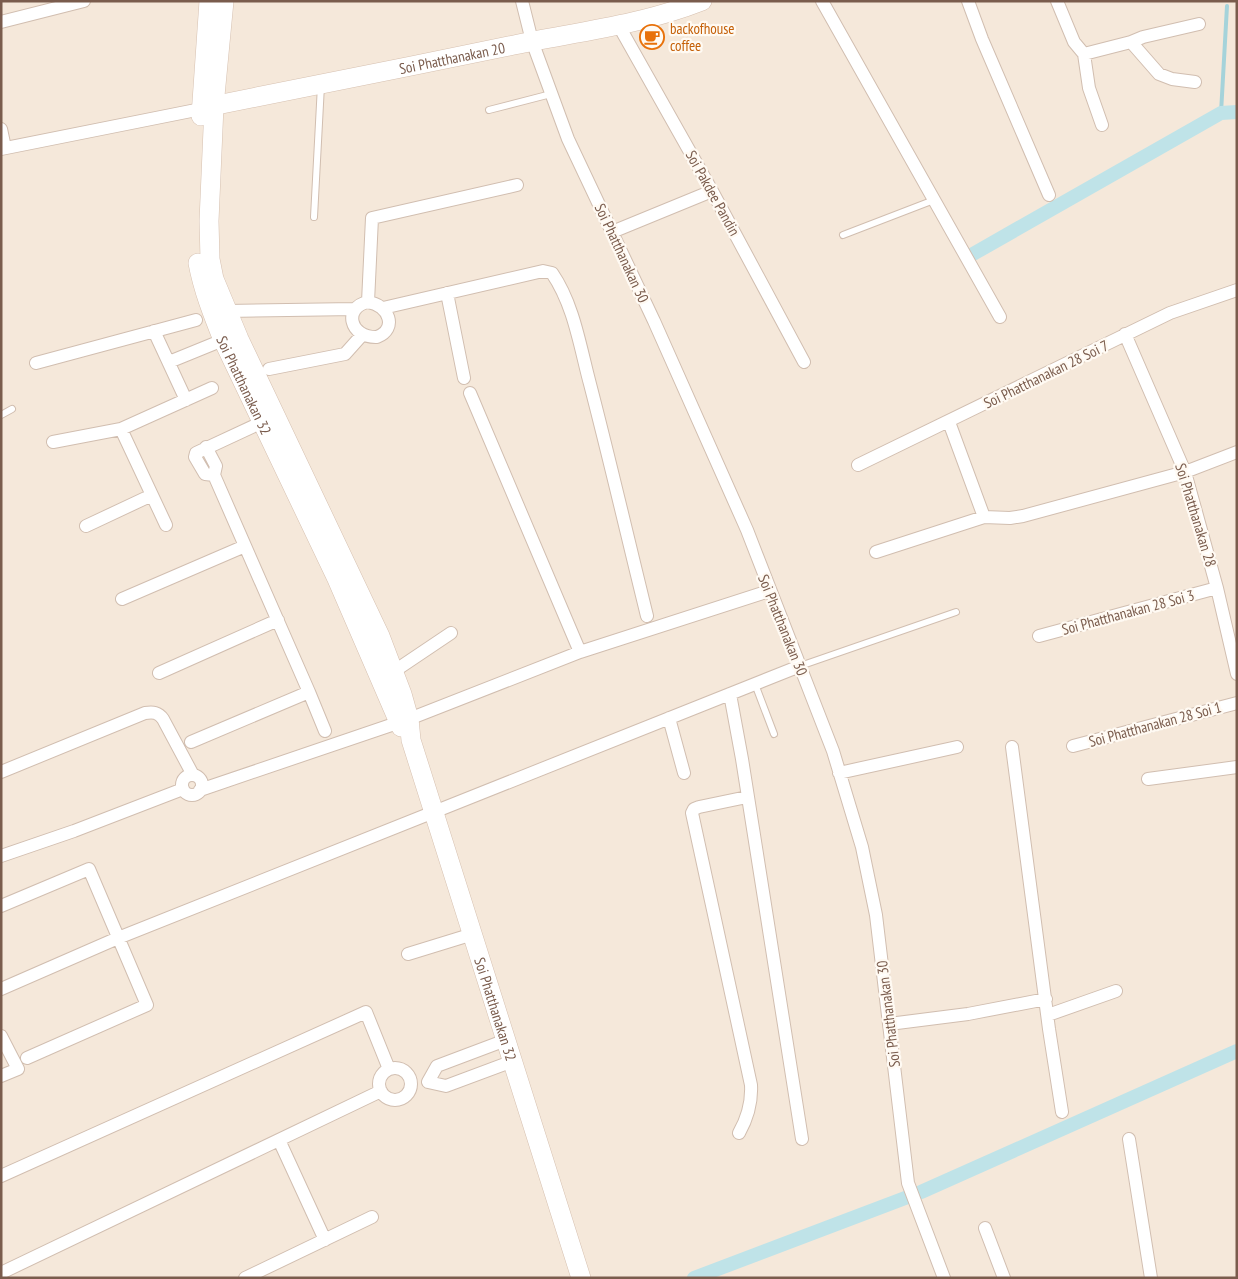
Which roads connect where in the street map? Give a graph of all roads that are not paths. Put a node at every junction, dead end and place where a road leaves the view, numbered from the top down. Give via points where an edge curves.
1 (84, 1) edge
2 (209, 1) edge
3 (224, 1) edge
4 (522, 1) edge
5 (702, 1) edge
6 (822, 1) edge
7 (968, 1) edge
8 (1057, 1) edge
9 (1, 22) edge
10 (1199, 24) dead end
11 (619, 26) junction
12 (532, 41) junction
13 (1131, 42) junction
14 (1084, 54) junction
15 (1195, 82) dead end
16 (321, 84) junction
17 (551, 94) junction
18 (207, 107) junction
19 (489, 110) dead end
20 (1102, 125) dead end
21 (1, 129) edge
22 (3, 148) edge
23 (517, 185) dead end
24 (712, 191) junction
25 (1049, 195) dead end
26 (934, 200) junction
27 (314, 217) dead end
28 (612, 232) junction
29 (843, 234) dead end
30 (1237, 290) edge
31 (447, 293) junction
32 (368, 302) junction
33 (383, 308) junction
34 (355, 309) junction
35 (227, 311) junction
36 (1000, 317) dead end
37 (196, 320) dead end
38 (154, 331) junction
39 (1125, 334) junction
40 (362, 335) junction
41 (223, 340) junction
42 (169, 362) junction
43 (804, 362) dead end
44 (36, 363) dead end
45 (269, 369) dead end
46 (464, 378) dead end
47 (212, 388) dead end
48 (470, 393) dead end
49 (186, 400) junction
50 (12, 409) dead end
51 (1, 415) edge
52 (268, 419) junction
53 (949, 422) junction
54 (121, 429) junction
55 (53, 442) dead end
56 (1237, 452) edge
57 (858, 465) dead end
58 (1185, 472) junction
59 (152, 494) junction
60 (984, 517) junction
61 (166, 525) dead end
62 (86, 526) dead end
63 (245, 546) junction
64 (876, 552) dead end
65 (343, 575) junction
66 (1217, 588) junction
67 (769, 590) junction
68 (122, 599) dead end
69 (956, 612) dead end
70 (647, 616) dead end
71 (278, 620) junction
72 (451, 633) dead end
73 (1039, 636) dead end
74 (580, 652) junction
75 (800, 666) junction
76 (393, 672) junction
77 (159, 674) dead end
78 (1237, 674) edge
79 (755, 684) junction
80 (308, 692) junction
81 (730, 694) junction
82 (1237, 703) edge
83 (669, 718) junction
84 (403, 721) junction
85 (325, 731) dead end
86 (774, 734) dead end
87 (191, 742) dead end
88 (1073, 746) dead end
89 (957, 747) dead end
90 (1012, 748) dead end
91 (1237, 766) edge
92 (1, 772) edge
93 (839, 772) junction
94 (684, 773) dead end
95 (193, 775) junction
96 (1148, 779) dead end
97 (183, 789) junction
98 (200, 790) junction
99 (747, 797) junction
100 (434, 812) junction
101 (1, 856) edge
102 (1, 906) edge
103 (473, 934) junction
104 (118, 938) junction
105 (408, 954) dead end
106 (1, 989) edge
107 (1116, 991) dead end
108 (1046, 999) junction
109 (1048, 1016) junction
110 (889, 1024) junction
111 (1, 1036) edge
112 (506, 1040) junction
113 (27, 1058) dead end
114 (513, 1061) junction
115 (390, 1069) junction
116 (1, 1076) edge
117 (428, 1082) junction
118 (412, 1085) junction
119 (381, 1091) junction
120 (1062, 1112) dead end
121 (739, 1133) dead end
122 (802, 1139) dead end
123 (1128, 1139) dead end
124 (279, 1140) junction
125 (1, 1176) edge
126 (372, 1217) dead end
127 (985, 1228) dead end
128 (325, 1240) junction
129 (1, 1273) edge
130 (939, 1276) edge
131 (245, 1278) edge
132 (581, 1278) edge
133 (1004, 1278) edge
134 (1151, 1278) edge

1 - 9 street
2 - 18 street, Soi Phatthanakan 32
3 - 18 street, Soi Phatthanakan 32
4 - 12 street, Soi Phatthanakan 30
5 - 11 street, Soi Phatthanakan 20 via 655,18
6 - 26 street
7 - 25 street
8 - 14 street via 1074,42
10 - 13 street
11 - 12 street, Soi Phatthanakan 20
11 - 24 street, Soi Pakdee Pandin
12 - 16 street, Soi Phatthanakan 20
12 - 17 street, Soi Phatthanakan 30
13 - 14 street
13 - 15 street via 1159,74 1172,80
14 - 20 street via 1089,88
16 - 18 street, Soi Phatthanakan 20
16 - 27 lane
17 - 19 lane
17 - 28 street, Soi Phatthanakan 30
18 - 22 street
18 - 35 street, Soi Phatthanakan 32 via 210,259
18 - 41 street, Soi Phatthanakan 32 via 197,254 201,280
21 - 22 street
23 - 32 street via 372,218
24 - 28 street
24 - 43 street, Soi Pakdee Pandin
26 - 29 lane
26 - 36 street
28 - 67 street, Soi Phatthanakan 30 via 747,530
30 - 39 street, Soi Phatthanakan 28 Soi 7 via 1170,313
31 - 33 street
31 - 46 street
31 - 70 street via 543,271 552,274 561,286 604,437
32 - 33 street
32 - 34 street
33 - 40 street via 389,321 386,331 377,337
34 - 35 street
34 - 40 street via 353,323
35 - 52 street, Soi Phatthanakan 32
37 - 38 street
38 - 42 street
38 - 44 street
39 - 53 street, Soi Phatthanakan 28 Soi 7
39 - 58 street, Soi Phatthanakan 28
40 - 45 street via 345,354
41 - 42 street
41 - 52 street, Soi Phatthanakan 32
42 - 49 street
47 - 49 street
48 - 74 street
49 - 54 street
50 - 51 lane
52 - 63 street via 206,447 216,466 214,475
52 - 65 street, Soi Phatthanakan 32
53 - 57 street, Soi Phatthanakan 28 Soi 7
53 - 60 street
54 - 55 street
54 - 59 street
56 - 58 street
58 - 60 street via 1023,516
58 - 66 street, Soi Phatthanakan 28
59 - 61 street
59 - 62 street
60 - 64 street
63 - 68 street
63 - 71 street
65 - 76 street, Soi Phatthanakan 32 via 380,636
65 - 84 street, Soi Phatthanakan 32
66 - 73 street, Soi Phatthanakan 28 Soi 3
66 - 78 street, Soi Phatthanakan 28
67 - 74 street
67 - 75 street, Soi Phatthanakan 30
69 - 75 lane
71 - 77 street
71 - 80 street
72 - 76 street
74 - 84 street
75 - 79 street
75 - 93 street, Soi Phatthanakan 30
76 - 84 street, Soi Phatthanakan 32
79 - 81 street
79 - 86 lane
80 - 85 street
80 - 87 street
81 - 83 street
81 - 99 street
82 - 88 street, Soi Phatthanakan 28 Soi 1
83 - 94 street
83 - 100 street
84 - 98 street
84 - 100 street, Soi Phatthanakan 32
89 - 93 street
90 - 108 street
91 - 96 street
92 - 95 street via 153,712 159,713 163,719
93 - 110 street, Soi Phatthanakan 30 via 862,848 876,915
95 - 97 street via 184,779
95 - 98 street via 201,780
97 - 98 street via 192,794
97 - 101 street
99 - 121 street via 699,807 692,813 751,1085 752,1099
99 - 122 street
100 - 103 street, Soi Phatthanakan 32
100 - 104 street
102 - 104 street via 89,869
103 - 105 street
103 - 112 street, Soi Phatthanakan 32
104 - 106 street
104 - 113 street via 147,1005
107 - 109 street
108 - 109 street
108 - 110 street via 968,1014
109 - 120 street
110 - 130 street, Soi Phatthanakan 30 via 908,1183
111 - 116 street via 18,1069
112 - 114 street, Soi Phatthanakan 32
112 - 117 street via 437,1066
114 - 117 street via 446,1086
114 - 132 street, Soi Phatthanakan 32
115 - 118 street via 405,1071
115 - 119 street via 379,1081
115 - 125 street via 366,1012
117 - 118 street
118 - 119 street via 408,1094 399,1100 388,1099
119 - 124 street
123 - 134 street
124 - 128 street
124 - 129 street
126 - 128 street
127 - 133 street
128 - 131 street

